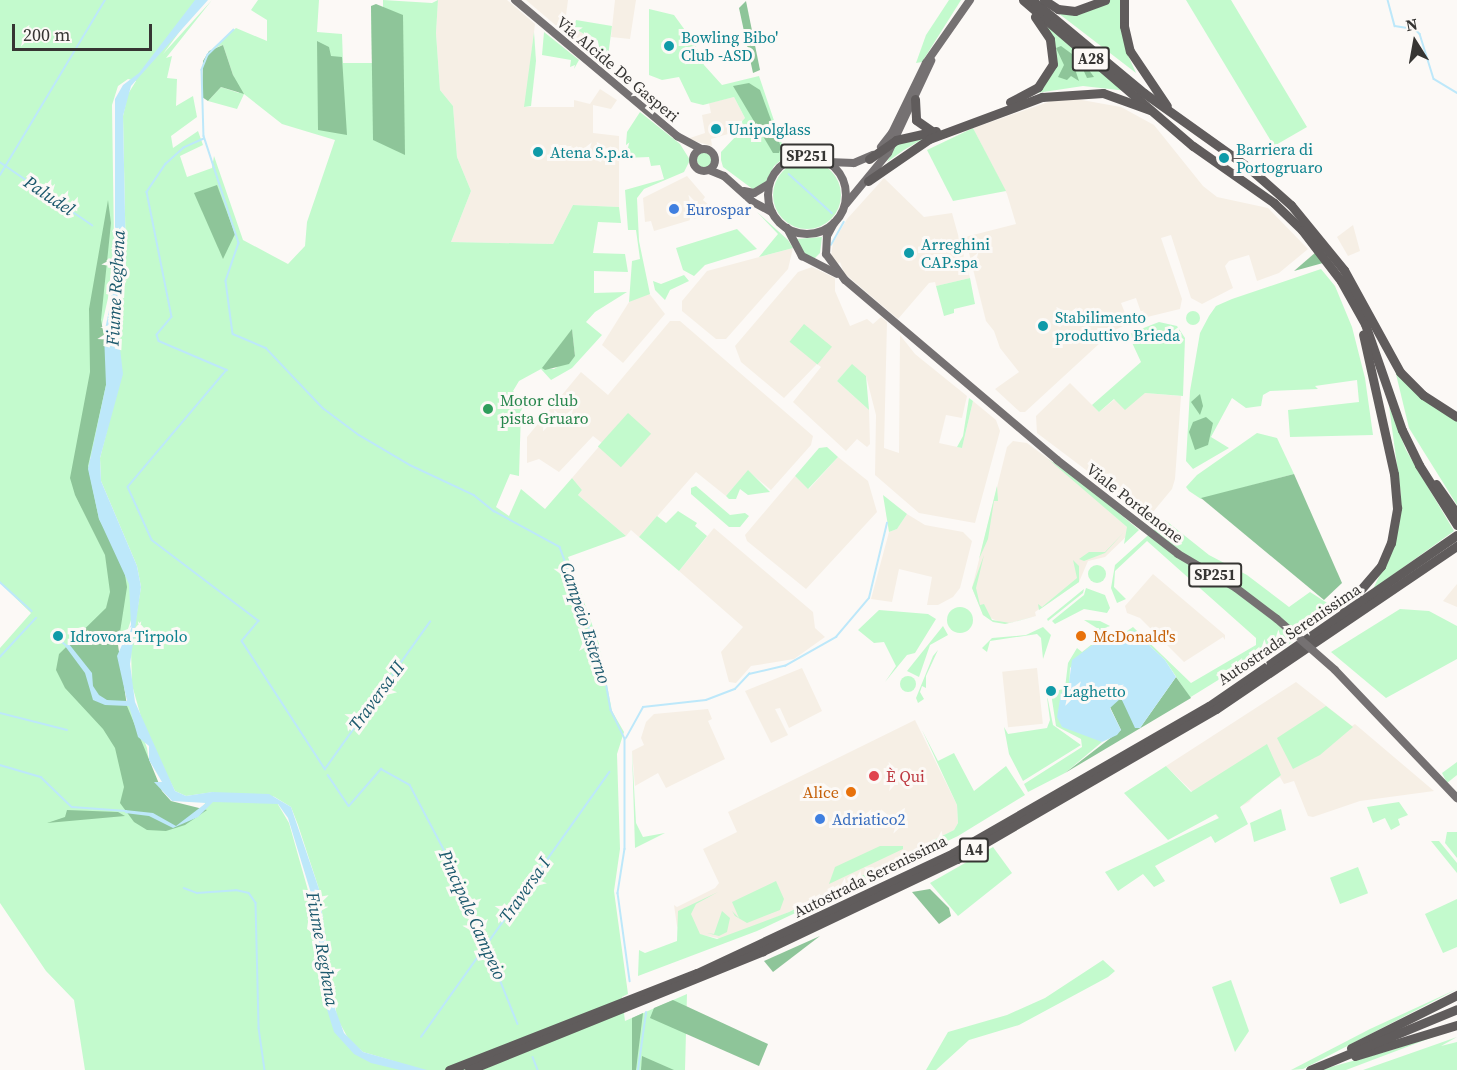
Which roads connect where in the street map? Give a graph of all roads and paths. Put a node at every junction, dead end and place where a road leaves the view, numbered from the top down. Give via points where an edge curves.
1 (515, 0) edge
2 (970, 0) edge
3 (1021, 0) edge
4 (1032, 0) edge
5 (1044, 0) edge
6 (1105, 0) edge
7 (1124, 0) edge
8 (936, 49) junction
9 (915, 99) junction
10 (1171, 110) junction
11 (1161, 116) junction
12 (933, 132) junction
13 (677, 136) junction
14 (896, 140) junction
15 (701, 148) junction
16 (693, 157) junction
17 (716, 159) junction
18 (870, 159) junction
19 (828, 162) junction
20 (709, 170) junction
21 (724, 176) junction
22 (770, 182) junction
23 (868, 182) junction
24 (739, 188) junction
25 (845, 205) junction
26 (772, 212) junction
27 (834, 223) junction
28 (788, 228) junction
29 (845, 280) junction
30 (1353, 304) junction
31 (1368, 315) junction
32 (1457, 417) edge
33 (1445, 503) junction
34 (1457, 514) edge
35 (1457, 525) edge
36 (1457, 535) edge
37 (1457, 546) edge
38 (1267, 668) junction
39 (1457, 798) edge
40 (1457, 995) edge
41 (1457, 1009) edge
42 (1457, 1025) edge
43 (1326, 1063) junction
44 (450, 1069) edge
45 (469, 1070) edge
46 (1310, 1070) edge

1 - 13 main road, Via Alcide De Gasperi
2 - 8 main road
3 - 11 highway, A28
3 - 12 highway via 1050,39 1053,64 1047,78 1014,100
4 - 10 highway, A28 via 1144,93
5 - 6 highway via 1058,9 1075,11
7 - 10 highway via 1124,26 1130,51
8 - 9 main road
8 - 18 main road via 892,133
9 - 12 highway via 916,120
9 - 14 main road
10 - 31 highway, A28 via 1291,205 1332,254
11 - 23 highway via 1103,93 1042,97 929,139
11 - 30 highway, A28 via 1219,166 1284,211 1328,262
12 - 14 highway
13 - 15 main road, Via Alcide De Gasperi
13 - 16 main road, Via Alcide De Gasperi
14 - 18 highway
14 - 23 main road
15 - 16 main road
15 - 17 main road via 710,149
16 - 20 main road via 697,168
17 - 20 main road
17 - 21 main road
18 - 19 main road via 845,164
19 - 22 main road, SP251 via 809,156 790,160
19 - 25 main road, SP251 via 842,178
20 - 21 main road
21 - 24 main road, SP251
22 - 24 main road, SP251 via 754,194
22 - 26 main road, SP251
23 - 25 main road
24 - 26 main road, SP251 via 753,202
25 - 27 main road, SP251
26 - 28 main road, SP251
27 - 28 main road via 808,234
27 - 29 main road, Viale Pordenone / SP251 via 826,254
28 - 29 main road, Viale Pordenone / SP251 via 802,256
29 - 39 main road, Viale Pordenone / SP251, bridge via 1057,460 1152,534 1277,619 1335,670
30 - 33 highway via 1383,368 1402,430
30 - 38 highway via 1375,378 1394,474 1396,508 1392,537 1381,566 1361,593
31 - 32 highway via 1400,372 1424,395
31 - 33 highway via 1413,443
33 - 34 highway
33 - 35 highway
36 - 38 highway, Autostrada Serenissima / A4
37 - 45 highway, Autostrada Serenissima / A4 via 1216,709 966,854 764,951
38 - 44 highway, Autostrada Serenissima / A4 via 1134,752 887,886 697,973
40 - 43 highway via 1378,1032
41 - 43 highway
42 - 43 highway via 1376,1052
43 - 46 highway

